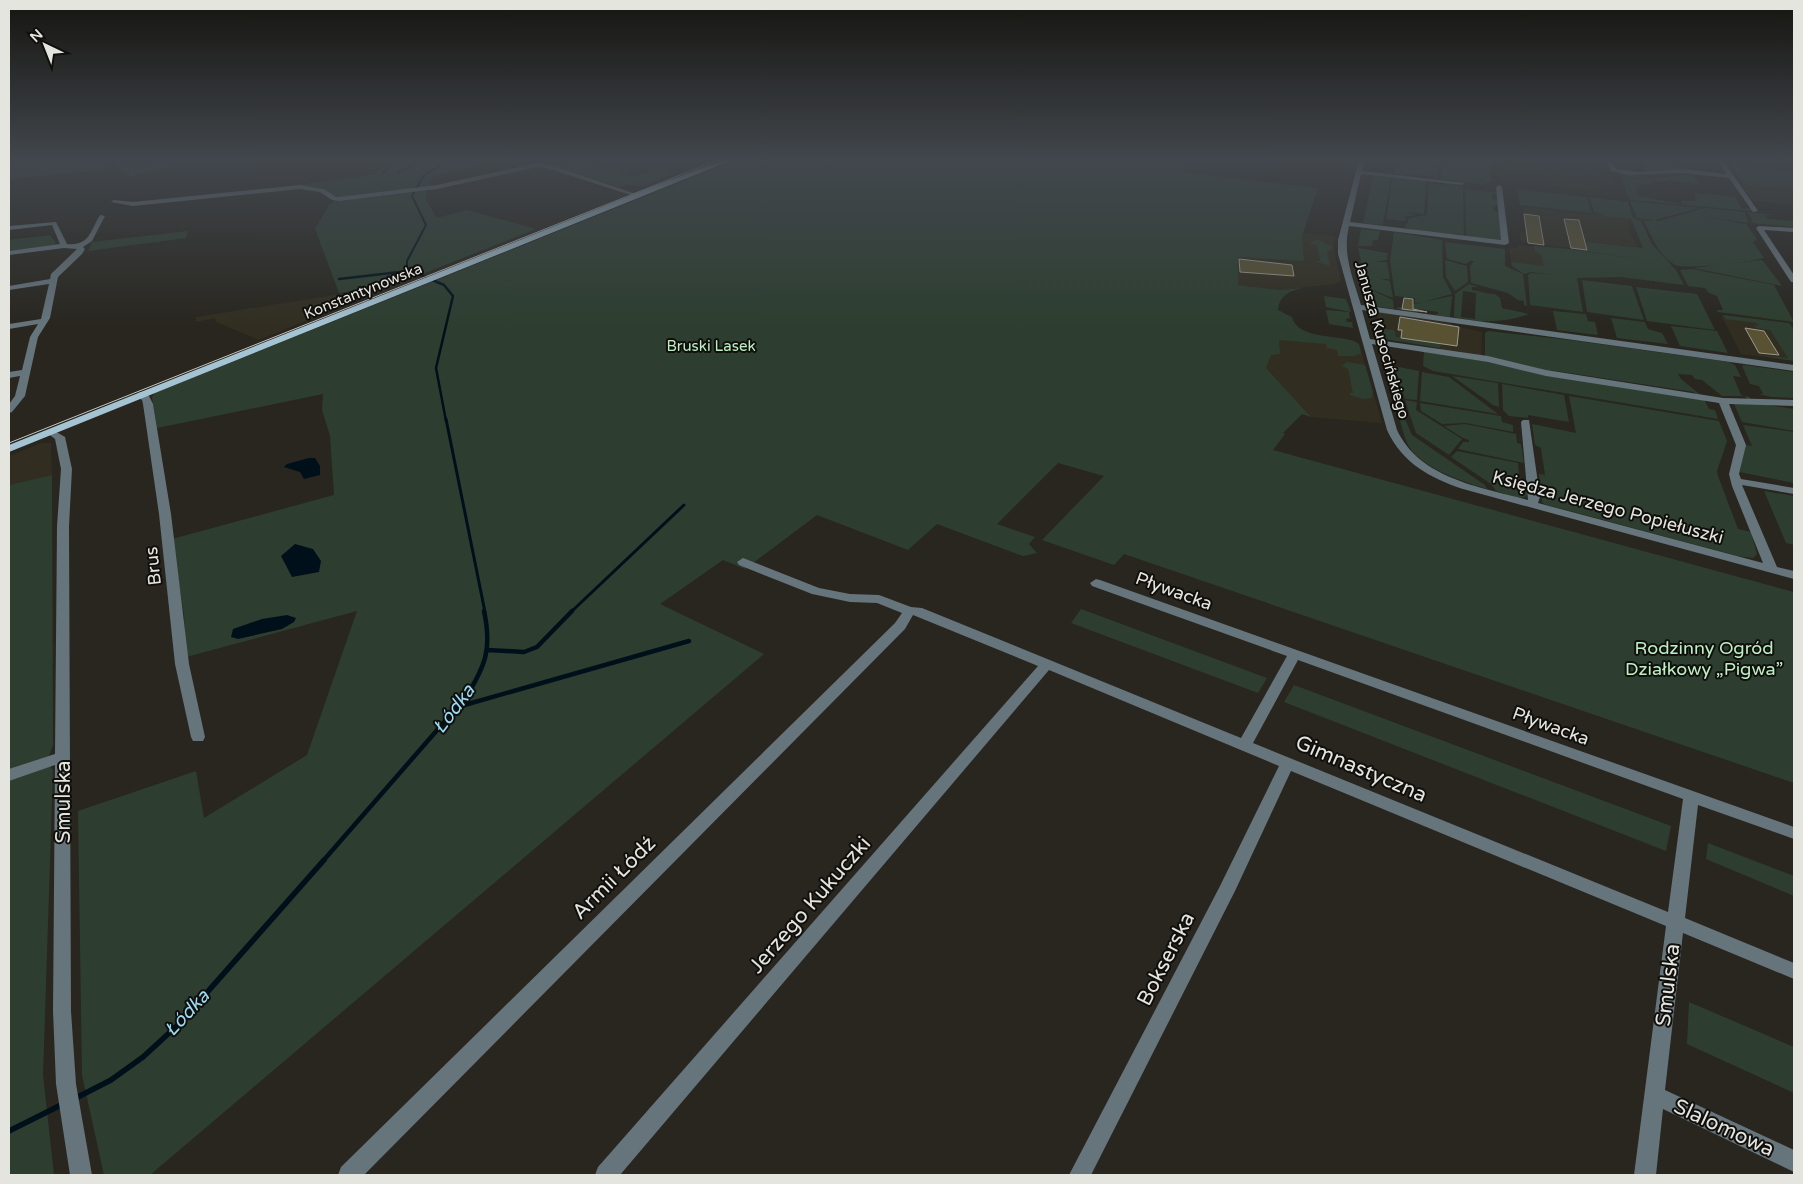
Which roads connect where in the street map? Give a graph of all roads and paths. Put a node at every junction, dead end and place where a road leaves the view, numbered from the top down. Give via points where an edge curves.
1 (586, 215) edge
2 (1348, 215) edge
3 (1502, 215) edge
4 (102, 216) dead end
5 (1346, 224) junction
6 (9, 228) edge
7 (1794, 230) edge
8 (64, 246) junction
9 (79, 246) junction
10 (9, 253) edge
11 (1794, 280) edge
12 (52, 281) junction
13 (9, 288) edge
14 (1356, 306) junction
15 (43, 321) junction
16 (9, 326) edge
17 (1366, 341) junction
18 (1794, 368) edge
19 (26, 372) junction
20 (9, 375) edge
21 (140, 395) junction
22 (1723, 400) junction
23 (1794, 403) edge
24 (9, 410) edge
25 (1526, 422) dead end
26 (52, 432) junction
27 (9, 449) edge
28 (1417, 462) joint
29 (1736, 481) junction
30 (1794, 491) edge
31 (1532, 505) junction
32 (742, 562) dead end
33 (1772, 569) junction
34 (1794, 575) edge
35 (1096, 583) dead end
36 (909, 611) junction
37 (1295, 654) junction
38 (1047, 664) junction
39 (198, 737) dead end
40 (1245, 744) junction
41 (63, 757) junction
42 (1288, 762) junction
43 (9, 775) edge
44 (1691, 796) junction
45 (1794, 833) edge
46 (1675, 922) junction
47 (1794, 971) edge
48 (1655, 1095) junction
49 (1794, 1161) edge
50 (82, 1175) edge
51 (349, 1175) edge
52 (606, 1175) edge
53 (1080, 1175) edge
54 (1645, 1175) edge

1 - 21 main road, Konstantynowska
2 - 5 street, Janusza Kusocińskiego
3 - 5 street via 1505,242
4 - 9 street via 90,240
5 - 14 street, Janusza Kusocińskiego via 1341,242 1342,254
6 - 8 street via 54,223
7 - 11 street via 1759,228
8 - 9 street
8 - 10 street
9 - 12 street via 79,252 55,274
12 - 13 street
12 - 15 street via 51,299
14 - 17 street, Janusza Kusocińskiego
14 - 18 street
15 - 16 street
15 - 19 street via 34,337
17 - 22 street
17 - 28 street, Janusza Kusocińskiego via 1394,435 1400,447
19 - 20 street
19 - 24 street via 20,396
21 - 26 main road, Konstantynowska
21 - 39 street, Brus via 147,400 165,514 181,656
22 - 23 street
22 - 29 street via 1741,445 1734,474
25 - 31 street via 1534,497
26 - 27 main road, Konstantynowska
26 - 41 street, Smulska via 61,439 65,474
28 - 31 street, Księdza Jerzego Popiełuszki via 1461,485
29 - 30 street
29 - 33 street
31 - 33 street, Księdza Jerzego Popiełuszki
32 - 36 street, Gimnastyczna via 816,591 850,598 879,599
33 - 34 street, Księdza Jerzego Popiełuszki
35 - 37 street, Pływacka
36 - 38 street, Gimnastyczna
36 - 51 street, Armii Łódź via 900,626
37 - 40 street
37 - 44 street, Pływacka
38 - 40 street, Gimnastyczna
38 - 52 street, Jerzego Kukuczki
40 - 42 street, Gimnastyczna
41 - 43 street
41 - 50 street, Smulska via 62,1011 66,1084
42 - 46 street, Gimnastyczna
42 - 53 street, Bokserska via 1226,891
44 - 45 street, Pływacka
44 - 46 street, Smulska
46 - 47 street, Gimnastyczna
46 - 48 street, Smulska
48 - 49 street, Slalomowa
48 - 54 street, Smulska

